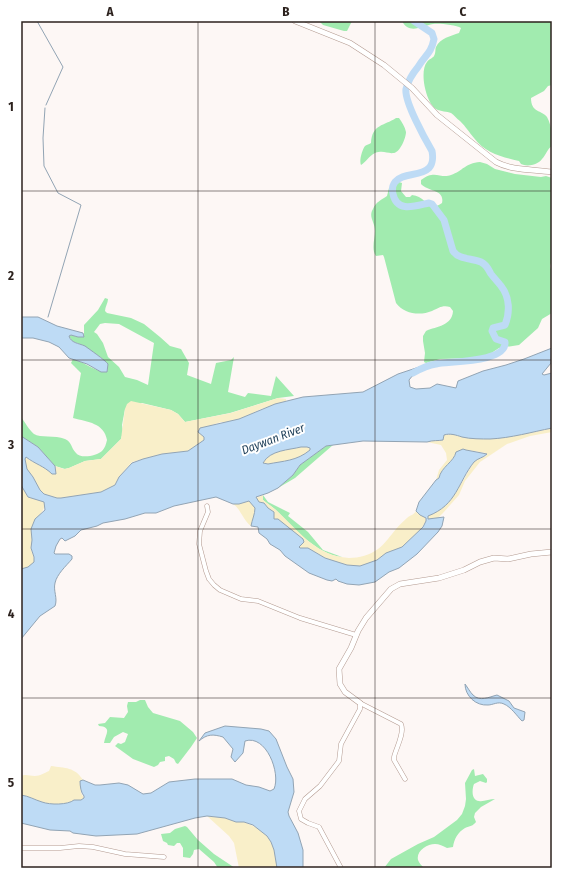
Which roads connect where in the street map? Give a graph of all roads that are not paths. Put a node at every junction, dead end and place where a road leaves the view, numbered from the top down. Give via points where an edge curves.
1 (295, 21) edge
2 (552, 172) edge
3 (207, 506) dead end
4 (552, 552) edge
5 (356, 635) junction
6 (360, 702) junction
7 (405, 779) dead end
8 (21, 848) edge
9 (164, 858) dead end
10 (341, 868) edge

1 - 2 street via 350,43 384,66 412,88 437,115 496,162 519,169
3 - 5 street via 208,512 200,531 199,544 206,571 214,585 241,598 258,601 300,618
4 - 5 street via 508,559 494,558 439,578 400,584 391,589 366,618
5 - 6 street via 339,669 340,684 345,692
6 - 7 street via 403,727 394,760
6 - 10 street via 360,709 341,744 339,761 320,786 305,800 299,811 301,819 319,827
8 - 9 street via 79,846

